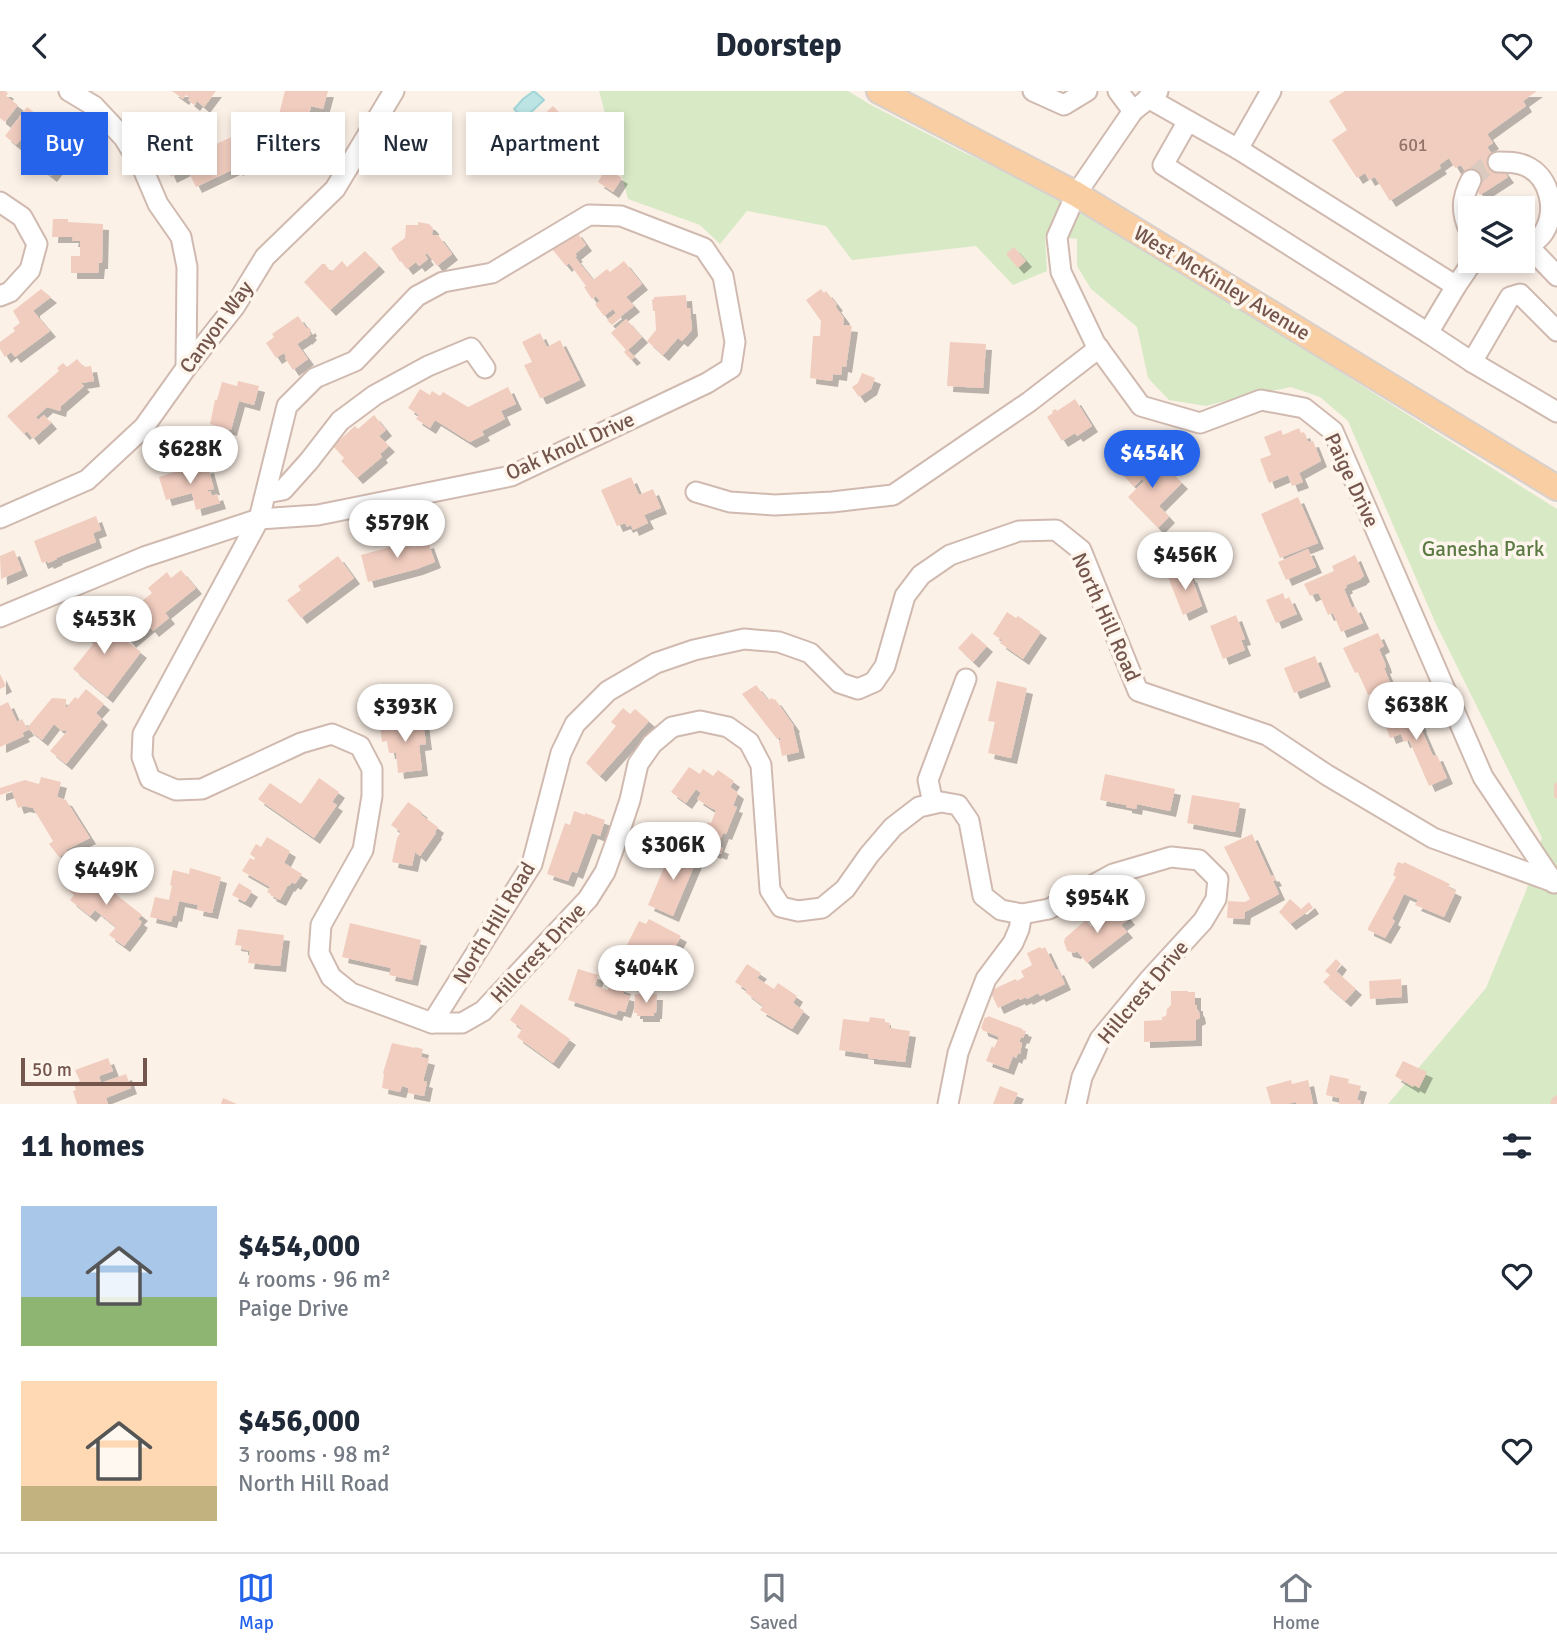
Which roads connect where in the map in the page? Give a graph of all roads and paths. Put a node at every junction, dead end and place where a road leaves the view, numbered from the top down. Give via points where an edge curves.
1 (69, 91) edge
2 (394, 91) edge
3 (879, 91) edge
4 (1033, 91) edge
5 (1087, 91) edge
6 (1118, 91) edge
7 (1270, 91) edge
8 (1146, 100) edge
9 (1188, 121) junction
10 (1238, 149) junction
11 (1498, 162) dead end
12 (1471, 180) tunnel mouth
13 (1076, 194) junction
14 (1464, 196) edge
15 (0, 202) edge
16 (1553, 230) edge
17 (1535, 241) edge
18 (1535, 253) edge
19 (1465, 273) edge
20 (1557, 276) edge
21 (1456, 286) junction
22 (0, 296) edge
23 (1557, 331) edge
24 (1428, 333) junction
25 (1099, 348) junction
26 (1472, 362) junction
27 (186, 368) junction
28 (485, 368) dead end
29 (1557, 412) edge
30 (1557, 488) edge
31 (696, 492) dead end
32 (266, 493) junction
33 (0, 517) edge
34 (259, 519) junction
35 (0, 617) edge
36 (966, 679) dead end
37 (933, 803) junction
38 (1554, 883) edge
39 (1022, 914) junction
40 (432, 1023) junction
41 (948, 1104) edge
42 (1076, 1104) edge

1 - 27 street via 94,107 124,138 181,237 187,267
2 - 27 street, Canyon Way via 335,189 265,257 235,306
3 - 13 main road, West McKinley Avenue
4 - 5 street via 1064,105
6 - 8 street
7 - 10 street
8 - 9 street
8 - 13 street, Paige Drive
9 - 10 street
9 - 24 street via 1163,165
10 - 21 street
11 - 16 street via 1513,162 1540,176 1552,203
12 - 14 street
13 - 25 street, Paige Drive via 1057,237 1061,272
13 - 30 main road, West McKinley Avenue
15 - 22 street via 22,217 37,244 30,270 10,292
16 - 17 street
18 - 20 street
19 - 21 street
21 - 24 street
23 - 26 street via 1520,294 1510,297
24 - 26 street
25 - 31 street via 893,495 775,505 730,502
25 - 38 street, Paige Drive via 1141,406 1200,423 1261,400 1304,408 1333,431 1483,777
26 - 29 street
27 - 33 street, Canyon Way via 144,427 87,480
28 - 32 street via 471,348 375,395 340,421 283,490
32 - 34 street, Oak Knoll Drive
32 - 34 street, Oak Knoll Drive via 287,406 315,378 355,361 417,296 443,282 492,273 589,215 621,216 704,248 723,276 735,342 731,367 707,383 511,476 318,515
34 - 35 street via 144,557
34 - 40 street, Hillcrest Drive via 143,734 142,757 150,779 176,790 202,789 332,734 360,746 372,769 363,850 321,926 320,953 331,977 351,993
36 - 37 street via 928,780
37 - 39 street via 958,805 969,821 983,896 1002,910
37 - 40 street, Hillcrest Drive via 919,807 893,827 845,889 822,908 798,911 781,907 770,890 761,765 749,742 728,727 700,722 672,727 638,764 617,839 588,899 484,1011 463,1023
38 - 40 street, North Hill Road via 1433,838 1267,735 1138,691 1081,550 1056,530 1019,531 950,555 921,575 905,596 885,666 874,682 858,689 840,683 810,653 779,642 744,639 656,663 608,691 575,724 561,753 532,864
39 - 41 street via 1013,943 986,979 971,1017
39 - 42 street, Hillcrest Drive via 1049,909 1113,874 1171,857 1199,860 1218,879 1216,898 1203,921 1100,1039 1082,1077

